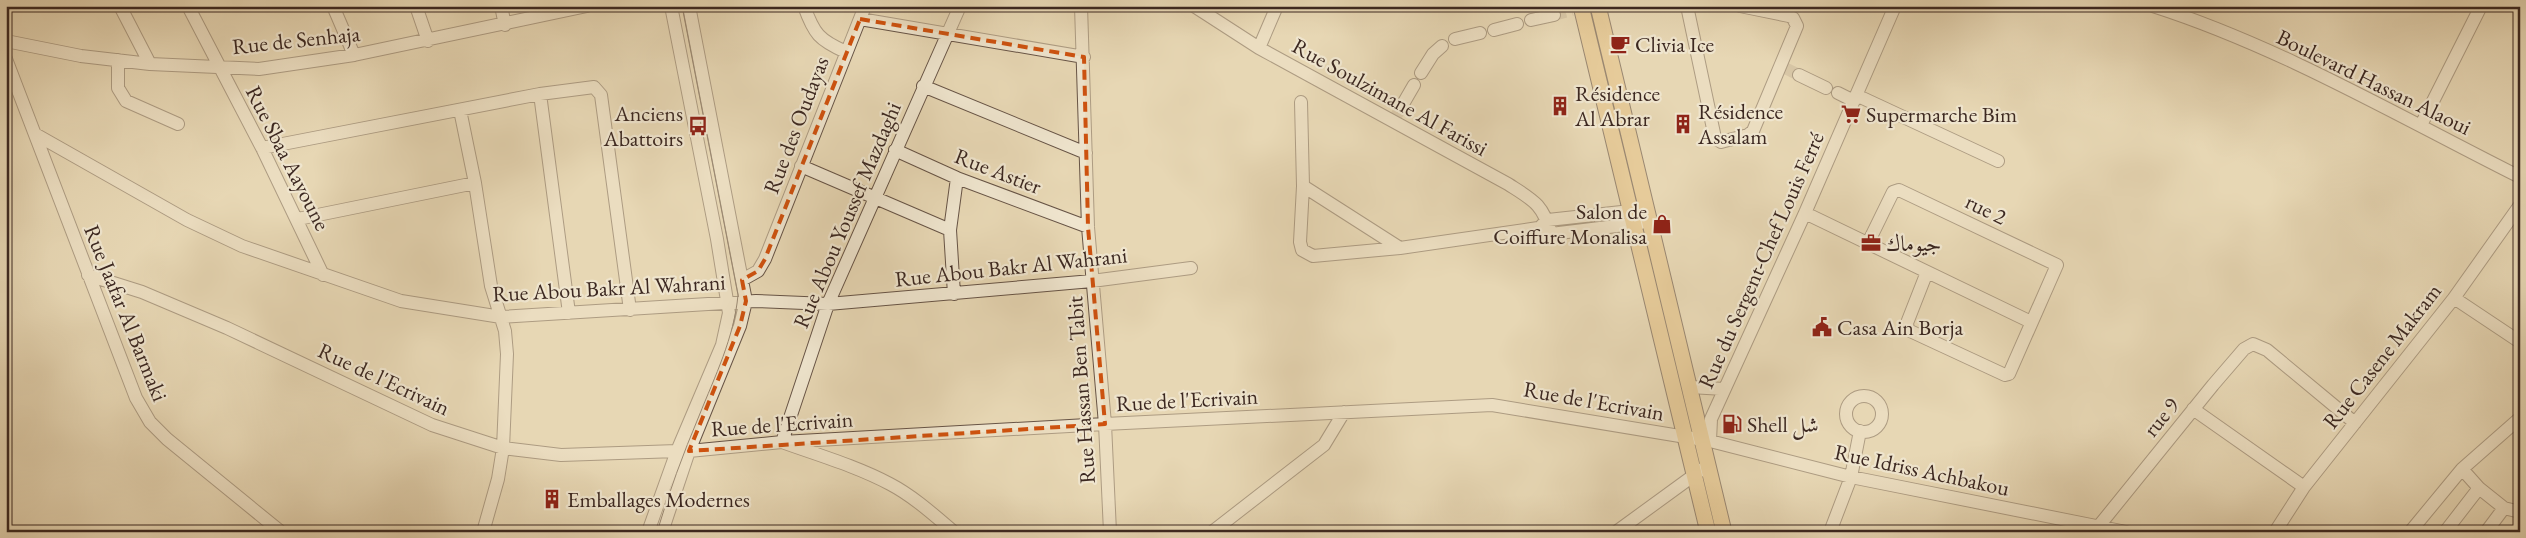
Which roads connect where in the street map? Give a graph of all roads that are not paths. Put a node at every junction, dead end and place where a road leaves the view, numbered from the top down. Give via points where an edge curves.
1 (120, 6) edge
2 (188, 6) edge
3 (333, 6) edge
4 (416, 6) edge
5 (501, 6) edge
6 (587, 6) edge
7 (671, 6) edge
8 (689, 6) edge
9 (804, 6) edge
10 (865, 6) edge
11 (960, 6) edge
12 (1081, 6) edge
13 (1194, 6) edge
14 (1277, 6) edge
15 (1598, 6) edge
16 (1687, 6) edge
17 (1740, 6) edge
18 (1895, 6) edge
19 (2153, 6) edge
20 (2481, 6) edge
21 (1578, 8) edge
22 (1554, 15) tunnel mouth
23 (860, 19) junction
24 (1531, 20) dead end
25 (1517, 24) dead end
26 (505, 25) junction
27 (1494, 30) dead end
28 (1480, 33) dead end
29 (948, 35) junction
30 (1455, 39) dead end
31 (428, 41) junction
32 (6, 42) edge
33 (1442, 46) dead end
34 (1259, 48) junction
35 (846, 52) junction
36 (354, 56) junction
37 (1084, 57) junction
38 (6, 59) edge
39 (118, 60) junction
40 (150, 64) junction
41 (220, 69) junction
42 (1421, 72) dead end
43 (1799, 75) tunnel mouth
44 (1414, 84) dead end
45 (923, 86) junction
46 (1826, 88) dead end
47 (1838, 93) dead end
48 (540, 94) junction
49 (1855, 98) junction
50 (1301, 102) dead end
51 (1403, 104) tunnel mouth
52 (460, 110) junction
53 (178, 124) dead end
54 (2421, 126) junction
55 (35, 134) junction
56 (262, 148) junction
57 (895, 150) junction
58 (1086, 153) junction
59 (1998, 161) dead end
60 (801, 166) junction
61 (2520, 177) edge
62 (958, 178) junction
63 (475, 183) junction
64 (1303, 186) junction
65 (874, 199) junction
66 (2520, 205) edge
67 (1805, 213) junction
68 (1648, 215) junction
69 (1632, 218) junction
70 (298, 219) junction
71 (1543, 224) junction
72 (1088, 227) junction
73 (950, 230) junction
74 (1868, 243) junction
75 (1400, 248) junction
76 (1191, 268) dead end
77 (1927, 272) junction
78 (741, 274) junction
79 (88, 275) junction
80 (322, 275) junction
81 (1092, 281) junction
82 (954, 294) junction
83 (2454, 298) junction
84 (746, 301) junction
85 (728, 302) junction
86 (828, 304) junction
87 (630, 310) junction
88 (569, 313) junction
89 (502, 317) junction
90 (2031, 322) junction
91 (2520, 342) edge
92 (1690, 387) junction
93 (1724, 389) junction
94 (2193, 409) junction
95 (1344, 412) junction
96 (2520, 418) edge
97 (2355, 423) junction
98 (1105, 424) junction
99 (1860, 431) dead end
100 (1684, 436) junction
101 (1706, 441) junction
102 (782, 442) junction
103 (503, 448) junction
104 (683, 451) junction
105 (1708, 465) junction
106 (2462, 469) junction
107 (1695, 476) junction
108 (1851, 477) junction
109 (2304, 487) junction
110 (2479, 488) junction
111 (2504, 508) junction
112 (2519, 511) edge
113 (2096, 529) edge
114 (281, 532) edge
115 (483, 532) edge
116 (648, 532) edge
117 (662, 532) edge
118 (954, 532) edge
119 (1110, 532) edge
120 (1212, 532) edge
121 (1616, 532) edge
122 (1708, 532) edge
123 (1724, 532) edge
124 (1830, 532) edge
125 (2126, 532) edge
126 (2274, 532) edge
127 (2410, 532) edge
128 (2445, 532) edge
129 (2486, 532) edge

1 - 40 street
2 - 41 street, Rue Sbaa Aayoune
3 - 36 street
4 - 31 street
5 - 26 street
6 - 26 street, Rue de Senhaja
7 - 85 street
8 - 78 street
9 - 35 street via 818,36
10 - 23 street, Rue des Oudayas
11 - 29 street, Rue Abou Youssef Mazdaghi
12 - 37 street, Rue Hassan Ben Tabit
13 - 34 street, Rue Soulzimane Al Farissi
14 - 34 street
15 - 68 main road
16 - 17 street via 1718,141 1723,142 1753,131 1783,67 1796,30 1796,22 1789,16
18 - 49 street, Rue du Sergent-Chef Louis Ferré
19 - 54 street, Boulevard Hassan Alaoui via 2268,51
20 - 54 street
21 - 69 main road
22 - 24 street
23 - 29 street
23 - 35 street, Rue des Oudayas
25 - 27 street
26 - 31 street, Rue de Senhaja
28 - 30 street
29 - 37 street
29 - 45 street, Rue Abou Youssef Mazdaghi
31 - 36 street, Rue de Senhaja
32 - 39 street, Rue de Senhaja
33 - 42 street
34 - 71 street, Rue Soulzimane Al Farissi via 1508,184 1543,209
35 - 60 street, Rue des Oudayas
36 - 41 street, Rue de Senhaja via 278,67
37 - 58 street, Rue Hassan Ben Tabit
38 - 55 street, Rue Jaafar Al Barmaki
39 - 40 street, Rue de Senhaja
39 - 53 street via 118,88 126,102
40 - 41 street, Rue de Senhaja
41 - 56 street, Rue Sbaa Aayoune
43 - 46 street
44 - 51 street
45 - 57 street, Rue Abou Youssef Mazdaghi
45 - 58 street
47 - 49 street
48 - 52 street
48 - 87 street via 588,86 594,87 601,95
48 - 88 street
49 - 59 street
49 - 67 street, Rue du Sergent-Chef Louis Ferré
50 - 64 street
52 - 56 street
52 - 63 street
54 - 61 street, Boulevard Hassan Alaoui
55 - 79 street, Rue Jaafar Al Barmaki
55 - 80 street, Rue Abou Bakr Al Wahrani via 187,220 242,246
56 - 70 street, Rue Sbaa Aayoune
57 - 62 street, Rue Astier
57 - 65 street, Rue Abou Youssef Mazdaghi
58 - 72 street, Rue Hassan Ben Tabit
60 - 65 street
60 - 78 street, Rue des Oudayas via 765,259 758,271
62 - 72 street, Rue Astier
62 - 73 street
63 - 70 street
63 - 89 street via 491,286
64 - 75 street
64 - 75 street via 1300,242 1306,254
65 - 73 street
65 - 86 street, Rue Abou Youssef Mazdaghi
66 - 83 street, Rue Casene Makram
67 - 74 street
67 - 93 street, Rue du Sergent-Chef Louis Ferré
68 - 69 street
68 - 92 main road
69 - 71 street
69 - 71 street, Rue Soulzimane Al Farissi via 1552,234
69 - 100 main road
70 - 80 street, Rue Sbaa Aayoune
71 - 75 street
72 - 81 street, Rue Hassan Ben Tabit
73 - 82 street
74 - 77 street
74 - 90 street, rue 2 via 1893,192 1899,190 2047,260 2058,267
76 - 81 street, Rue Abou Bakr Al Wahrani
77 - 90 street
77 - 90 street via 1907,323 1908,330 2007,375
78 - 84 street
79 - 103 street, Rue de l'Ecrivain via 128,287 227,328 432,425
79 - 114 street, Rue Jaafar Al Barmaki via 125,373 150,422
80 - 89 street, Rue Abou Bakr Al Wahrani via 401,301
81 - 82 street, Rue Abou Bakr Al Wahrani
81 - 98 street, Rue Hassan Ben Tabit
82 - 86 street, Rue Abou Bakr Al Wahrani
83 - 91 street
83 - 97 street, Rue Casene Makram
84 - 85 street, Rue Abou Bakr Al Wahrani
84 - 86 street, Rue Abou Bakr Al Wahrani
84 - 104 street via 740,326
85 - 87 street, Rue Abou Bakr Al Wahrani
85 - 104 street via 728,324 722,345
86 - 102 street, Rue Abou Youssef Mazdaghi
87 - 88 street, Rue Abou Bakr Al Wahrani
88 - 89 street, Rue Abou Bakr Al Wahrani
89 - 103 street via 506,354
92 - 93 street
92 - 101 main road
93 - 101 street, Rue du Sergent-Chef Louis Ferré
94 - 97 street, rue 9 via 2244,349 2253,344 2267,350
94 - 109 street
94 - 113 street, rue 9
95 - 98 street, Rue de l'Ecrivain
95 - 100 street, Rue de l'Ecrivain via 1506,406
95 - 120 street via 1324,445
96 - 106 street
97 - 109 street, Rue Casene Makram
98 - 102 street, Rue de l'Ecrivain
98 - 119 street, Rue Hassan Ben Tabit
99 - 108 street
100 - 101 street, Rue de l'Ecrivain
100 - 107 main road
101 - 105 main road
101 - 108 street, Rue Idriss Achbakou
102 - 104 street, Rue de l'Ecrivain
102 - 118 street via 890,484
103 - 104 street, Rue de l'Ecrivain via 569,455
103 - 115 street
104 - 116 street
104 - 117 street
105 - 107 street
105 - 123 main road
106 - 110 street
106 - 127 street
107 - 121 street
107 - 122 main road
108 - 113 street, Rue Idriss Achbakou
108 - 124 street
109 - 126 street, Rue Casene Makram
110 - 111 street
110 - 128 street
111 - 112 street
111 - 129 street
113 - 125 street, Rue Idriss Achbakou

